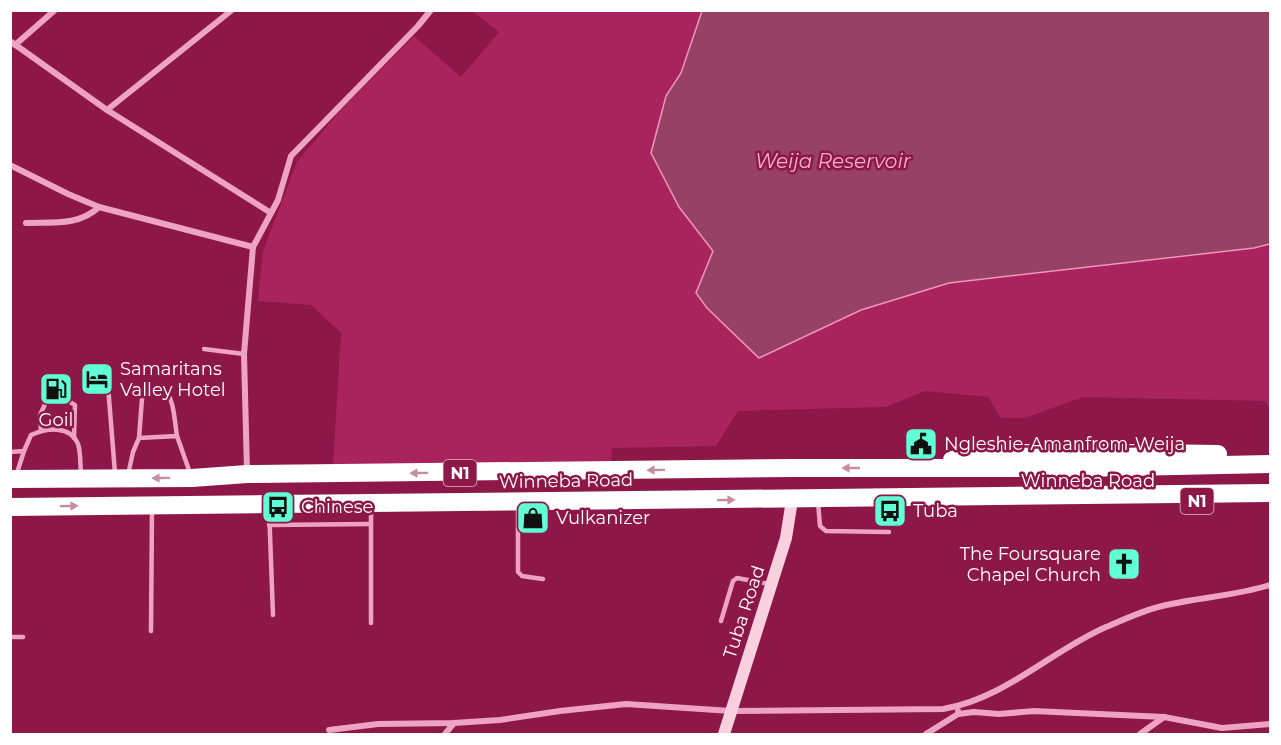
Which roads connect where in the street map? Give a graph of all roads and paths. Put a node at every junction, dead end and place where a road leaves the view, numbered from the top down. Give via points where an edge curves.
1 (55, 10) edge
2 (232, 10) edge
3 (431, 10) edge
4 (13, 43) edge
5 (107, 110) junction
6 (10, 165) edge
7 (99, 207) junction
8 (271, 213) junction
9 (26, 223) dead end
10 (253, 247) junction
11 (204, 349) dead end
12 (244, 354) junction
13 (108, 386) dead end
14 (41, 431) junction
15 (177, 436) junction
16 (74, 438) junction
17 (139, 438) junction
18 (24, 451) junction
19 (10, 452) edge
20 (1270, 464) edge
21 (247, 474) junction
22 (332, 475) junction
23 (192, 478) junction
24 (13, 479) edge
25 (82, 479) junction
26 (121, 479) junction
27 (1270, 493) edge
28 (818, 499) junction
29 (792, 500) junction
30 (518, 502) junction
31 (333, 504) junction
32 (371, 504) junction
33 (269, 505) junction
34 (152, 506) junction
35 (10, 507) edge
36 (371, 524) junction
37 (269, 525) junction
38 (889, 532) dead end
39 (543, 579) dead end
40 (771, 585) junction
41 (1270, 585) edge
42 (273, 615) dead end
43 (721, 621) dead end
44 (371, 623) dead end
45 (151, 631) dead end
46 (10, 637) edge
47 (23, 638) dead end
48 (959, 706) junction
49 (730, 711) junction
50 (958, 714) junction
51 (1164, 717) junction
52 (454, 723) junction
53 (1270, 724) edge
54 (329, 730) dead end
55 (445, 735) edge
56 (724, 735) edge
57 (926, 735) edge
58 (1140, 735) edge

1 - 4 street
2 - 5 street
3 - 8 street via 291,156
4 - 5 street
5 - 8 street
6 - 7 street
7 - 9 street via 74,220
7 - 10 street
8 - 10 street
10 - 12 street
11 - 12 lane
12 - 21 street
13 - 26 lane
14 - 16 lane via 66,432
14 - 16 lane via 40,415 47,400 67,399 75,405
14 - 18 lane via 31,435
15 - 17 lane
15 - 17 lane via 168,393 148,389 143,394
15 - 23 lane
16 - 25 lane via 79,446
17 - 26 lane
18 - 19 lane
18 - 24 lane
20 -> 22 highway, Winneba Road / N1 via 1229,460 1041,460 909,468
21 - 22 highway, Winneba Road / N1
21 - 23 highway, Winneba Road / N1
22 - 31 highway
23 -> 26 highway, Winneba Road / N1
24 - 25 highway, Winneba Road / N1
25 - 26 highway, Winneba Road / N1
27 - 28 highway, Winneba Road / N1 via 1187,503 979,502 942,496
28 - 29 highway, Winneba Road / N1
28 - 38 lane via 820,526 826,531
30 -> 29 highway, Winneba Road / N1
29 - 40 street, Tuba Road via 786,538
30 - 32 highway, Winneba Road / N1
30 - 39 lane via 518,572
31 - 32 highway, Winneba Road / N1
31 - 33 highway, Winneba Road / N1
32 - 36 lane
33 - 34 highway, Winneba Road / N1
33 - 37 lane
35 -> 34 highway, Winneba Road / N1
34 - 45 lane
36 - 37 lane
36 - 44 lane
37 - 42 lane
40 - 43 lane via 737,578
40 - 49 street, Tuba Road
41 - 48 street via 1148,611 1068,646 1000,689
46 - 47 lane
48 - 49 street
48 - 50 street
49 - 52 street via 626,704
49 - 56 street, Tuba Road
50 - 51 street via 1034,711
50 - 57 street
51 - 53 street via 1222,728
51 - 58 street
52 - 54 street via 378,724
52 - 55 street

